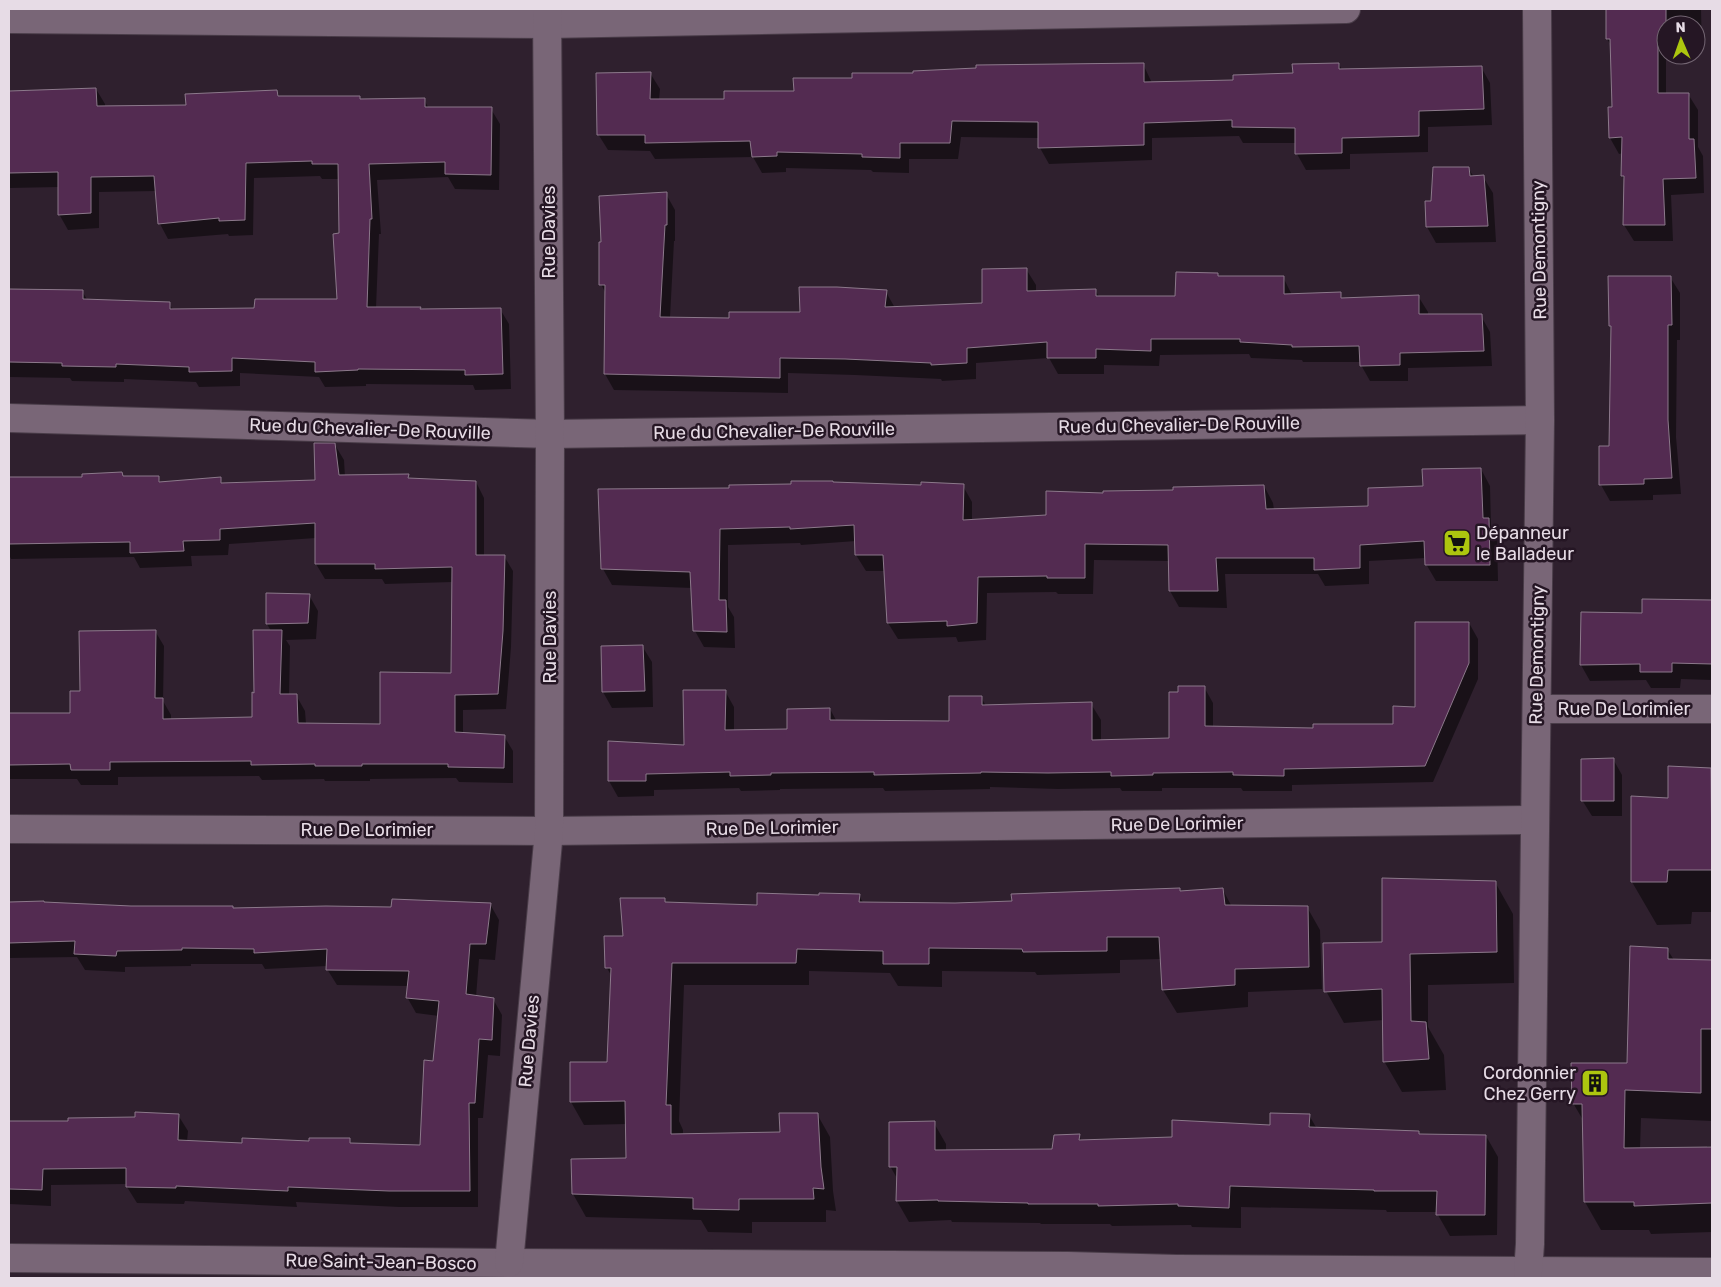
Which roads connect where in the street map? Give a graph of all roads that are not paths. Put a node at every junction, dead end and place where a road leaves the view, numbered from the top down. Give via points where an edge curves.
1 (1346, 9) edge
2 (1536, 9) edge
3 (75, 14) edge
4 (547, 16) edge
5 (9, 19) edge
6 (9, 418) edge
7 (1540, 420) junction
8 (550, 434) junction
9 (1537, 709) junction
10 (1712, 709) edge
11 (1535, 820) junction
12 (9, 829) edge
13 (549, 831) junction
14 (9, 1258) edge
15 (509, 1264) junction
16 (1528, 1272) junction
17 (1712, 1272) edge

1 - 4 street
2 - 7 street, Rue Demontigny
3 - 4 street
3 - 5 street
4 - 8 street, Rue Davies
6 - 8 street, Rue du Chevalier-De Rouville
7 - 8 street, Rue du Chevalier-De Rouville
7 - 9 street, Rue Demontigny
8 - 13 street, Rue Davies
9 - 10 street, Rue De Lorimier
9 - 11 street, Rue Demontigny
11 - 13 street, Rue De Lorimier
11 - 16 street, Rue Demontigny
12 - 13 street, Rue De Lorimier
13 - 15 street, Rue Davies
14 - 15 street, Rue Saint-Jean-Bosco
15 - 16 street, Rue Saint-Jean-Bosco
16 - 17 street, Rue Saint-Jean-Bosco

